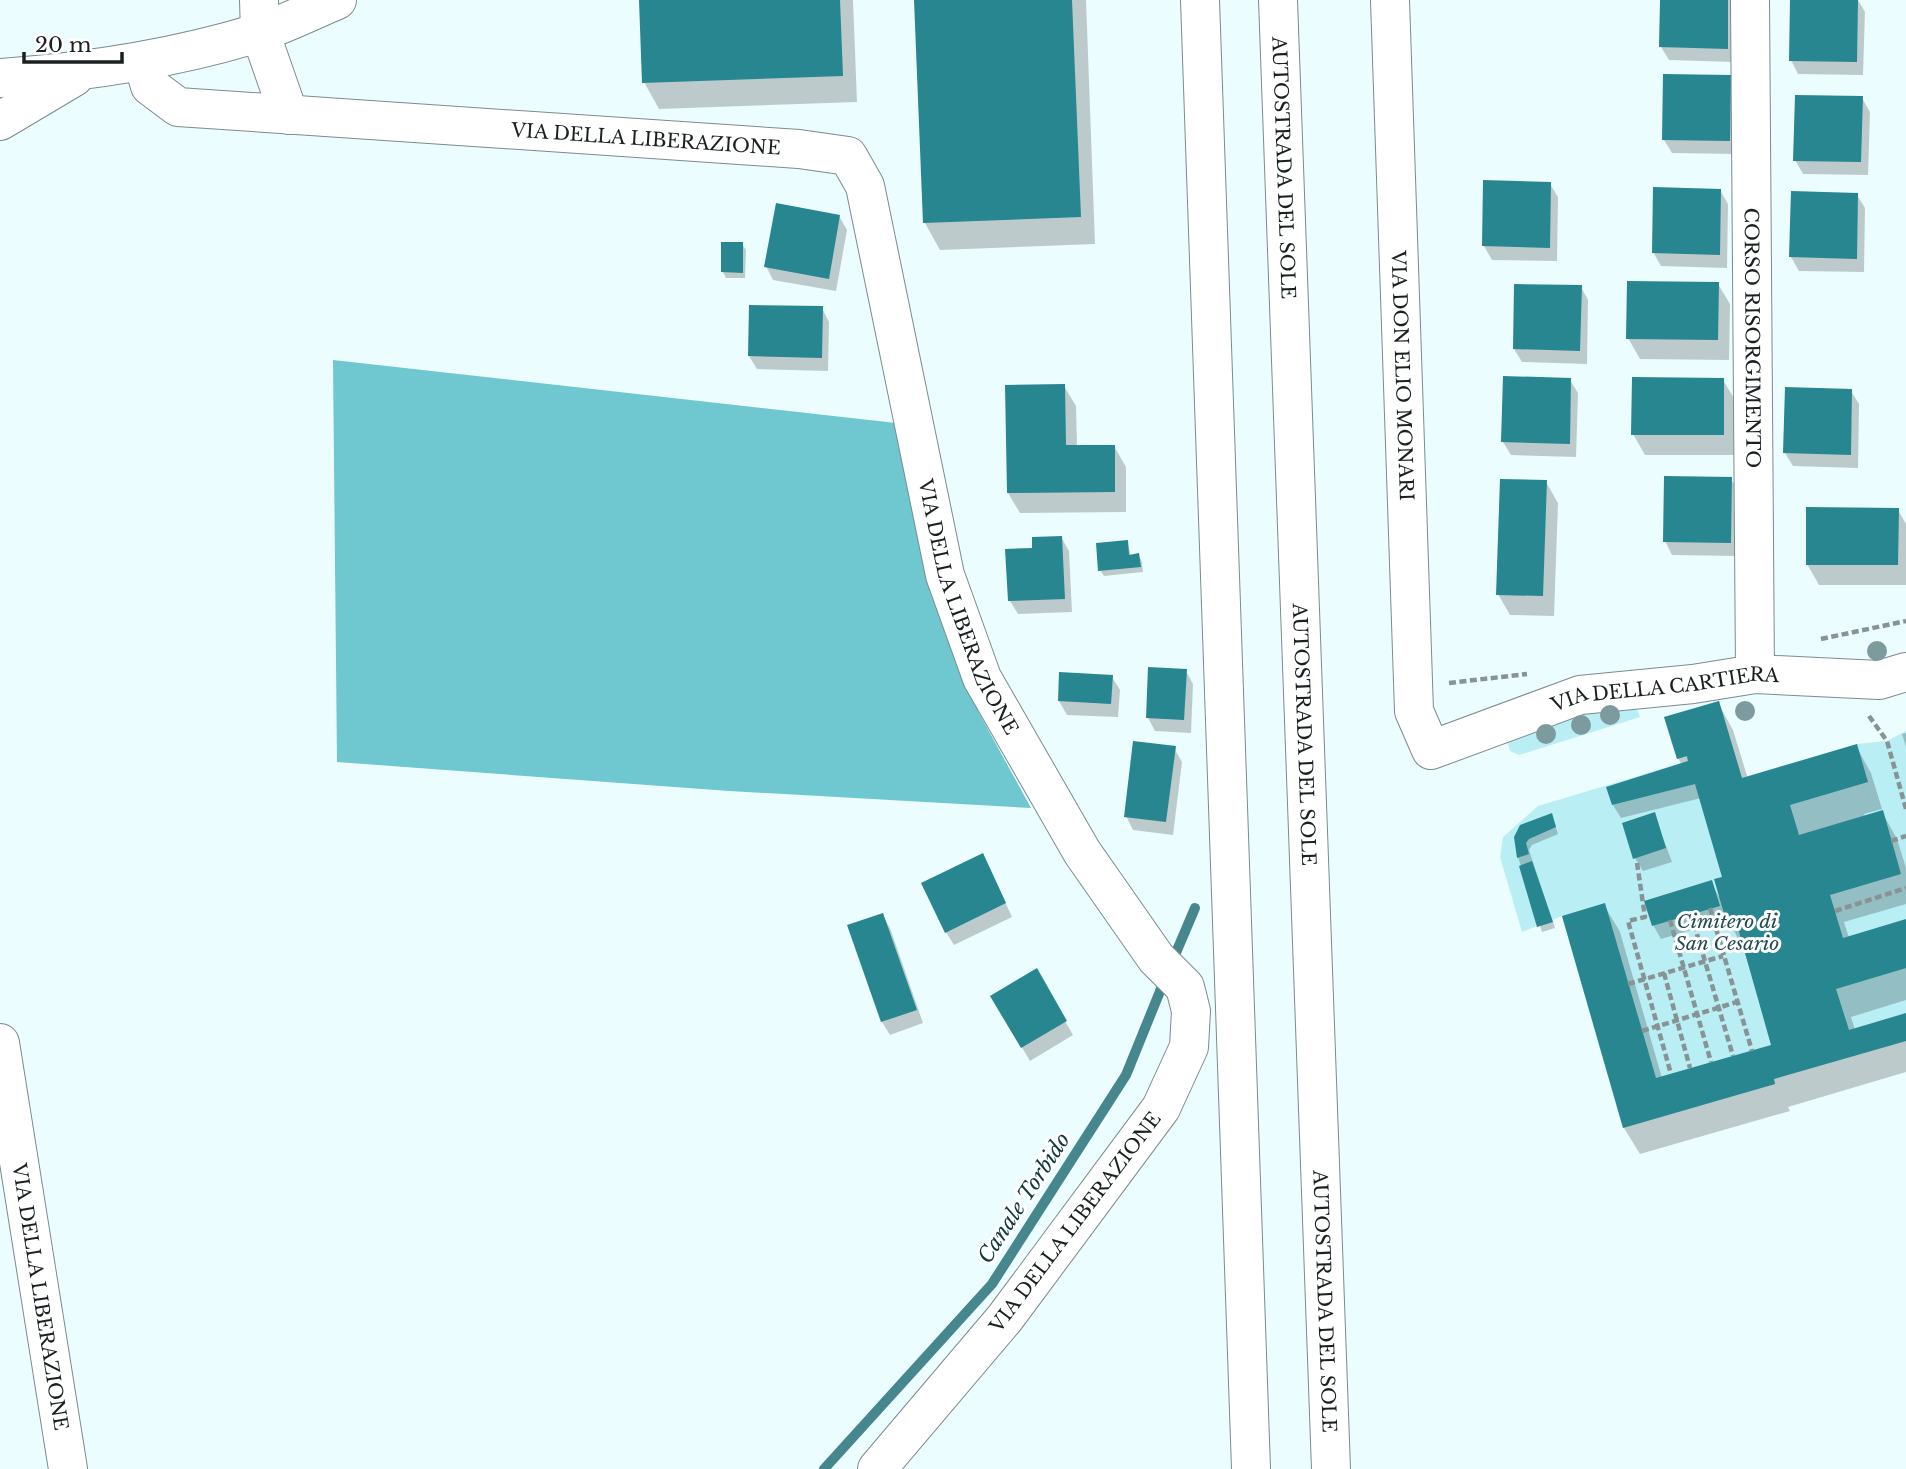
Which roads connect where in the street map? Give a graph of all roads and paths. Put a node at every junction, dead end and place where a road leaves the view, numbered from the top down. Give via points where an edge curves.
1 (337, 0) edge
2 (1200, 0) edge
3 (1278, 0) edge
4 (1390, 0) edge
5 (1750, 0) edge
6 (259, 16) edge
7 (143, 63) junction
8 (82, 72) junction
9 (0, 78) edge
10 (289, 115) junction
11 (0, 121) edge
12 (1906, 672) edge
13 (1755, 674) junction
14 (1865, 709) dead end
15 (1431, 750) joint
16 (1906, 809) edge
17 (1906, 836) edge
18 (1891, 841) dead end
19 (1637, 863) dead end
20 (1906, 888) edge
21 (1710, 908) dead end
22 (1835, 911) dead end
23 (1691, 914) dead end
24 (1671, 920) dead end
25 (1723, 956) junction
26 (1704, 961) junction
27 (1684, 967) junction
28 (1664, 973) junction
29 (1644, 979) junction
30 (1629, 984) dead end
31 (1737, 1002) junction
32 (1718, 1008) junction
33 (1697, 1014) junction
34 (1677, 1020) junction
35 (1658, 1026) junction
36 (1642, 1031) dead end
37 (0, 1044) edge
38 (1752, 1051) dead end
39 (1733, 1056) dead end
40 (1711, 1062) dead end
41 (1690, 1068) dead end
42 (1671, 1074) dead end
43 (68, 1469) edge
44 (877, 1469) edge
45 (1251, 1469) edge
46 (1331, 1469) edge

1 - 6 main road
2 - 45 main road
3 - 46 main road, AUTOSTRADA DEL SOLE
4 - 15 main road, VIA DON ELIO MONARI via 1414,711
5 - 13 main road, CORSO RISORGIMENTO
6 - 7 main road
6 - 10 main road
7 - 8 main road
7 - 10 main road, VIA DELLA LIBERAZIONE via 150,86 178,107
8 - 9 main road
8 - 11 main road
10 - 44 main road, VIA DELLA LIBERAZIONE via 785,148 848,156 865,186 945,575 982,678 1082,852 1156,958 1185,987 1191,1011 1189,1047 1161,1108 1005,1318
12 - 13 main road, VIA DELLA CARTIERA via 1879,680
13 - 15 main road, VIA DELLA CARTIERA via 1580,695
14 - 16 path via 1886,741
17 - 18 path
19 - 29 path via 1645,917 1628,921
20 - 22 path
21 - 25 path
23 - 26 path
24 - 27 path
25 - 26 path
25 - 31 path
26 - 27 path
26 - 32 path
27 - 28 path
27 - 33 path
28 - 29 path
28 - 34 path
29 - 30 path
29 - 35 path
31 - 32 path
31 - 38 path
32 - 33 path
32 - 39 path
33 - 34 path
33 - 40 path
34 - 35 path
34 - 41 path
35 - 36 path
35 - 42 path
37 - 43 main road, VIA DELLA LIBERAZIONE

